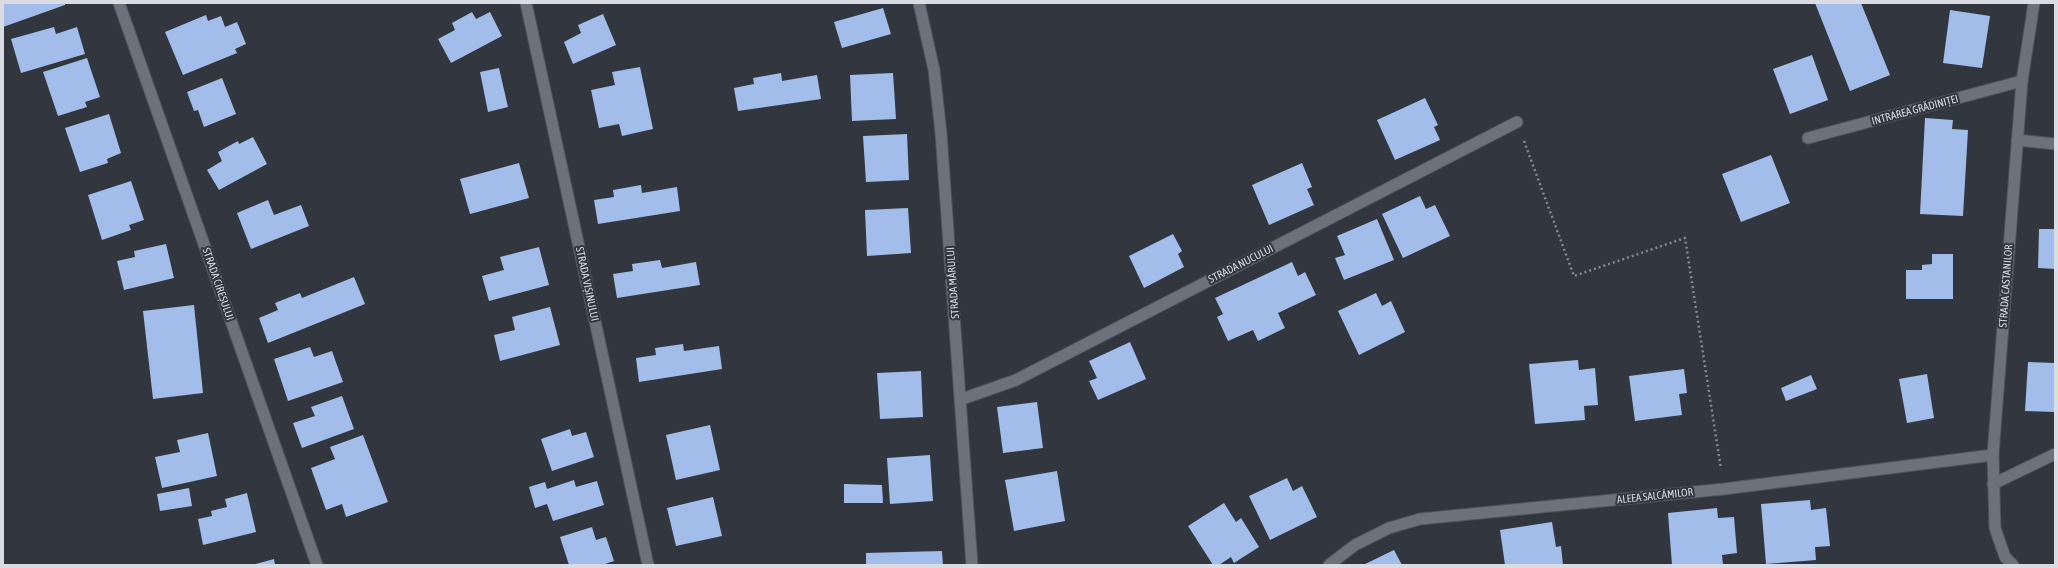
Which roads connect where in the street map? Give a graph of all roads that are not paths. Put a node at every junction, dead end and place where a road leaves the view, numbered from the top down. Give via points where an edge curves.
1 (119, 3) edge
2 (526, 3) edge
3 (919, 3) edge
4 (2034, 3) edge
5 (2022, 81) junction
6 (1517, 122) road end
7 (1808, 138) dead end
8 (2017, 140) junction
9 (2055, 144) edge
10 (962, 399) junction
11 (2055, 454) edge
12 (1993, 455) junction
13 (1993, 484) junction
14 (317, 565) edge
15 (648, 565) edge
16 (972, 565) edge
17 (1329, 565) edge
18 (2012, 565) edge

1 - 14 street, STRADA CIREȘULUI
2 - 15 street, STRADA VIȘINULUI
3 - 10 street, STRADA MĂRULUI via 934,70 941,133
4 - 5 street, STRADA CASTANILOR
5 - 7 street, INTRAREA GRĂDINIȚEI
5 - 8 street, STRADA CASTANILOR
6 - 10 street, STRADA NUCULUI via 1016,380
8 - 9 street
8 - 12 street, STRADA CASTANILOR
10 - 16 street, STRADA MĂRULUI
11 - 13 street
12 - 13 street, STRADA CASTANILOR
12 - 17 street, ALEEA SALCÂMILOR via 1724,489 1420,519 1389,528 1355,545
13 - 18 street, STRADA CASTANILOR via 1995,528 2005,557

